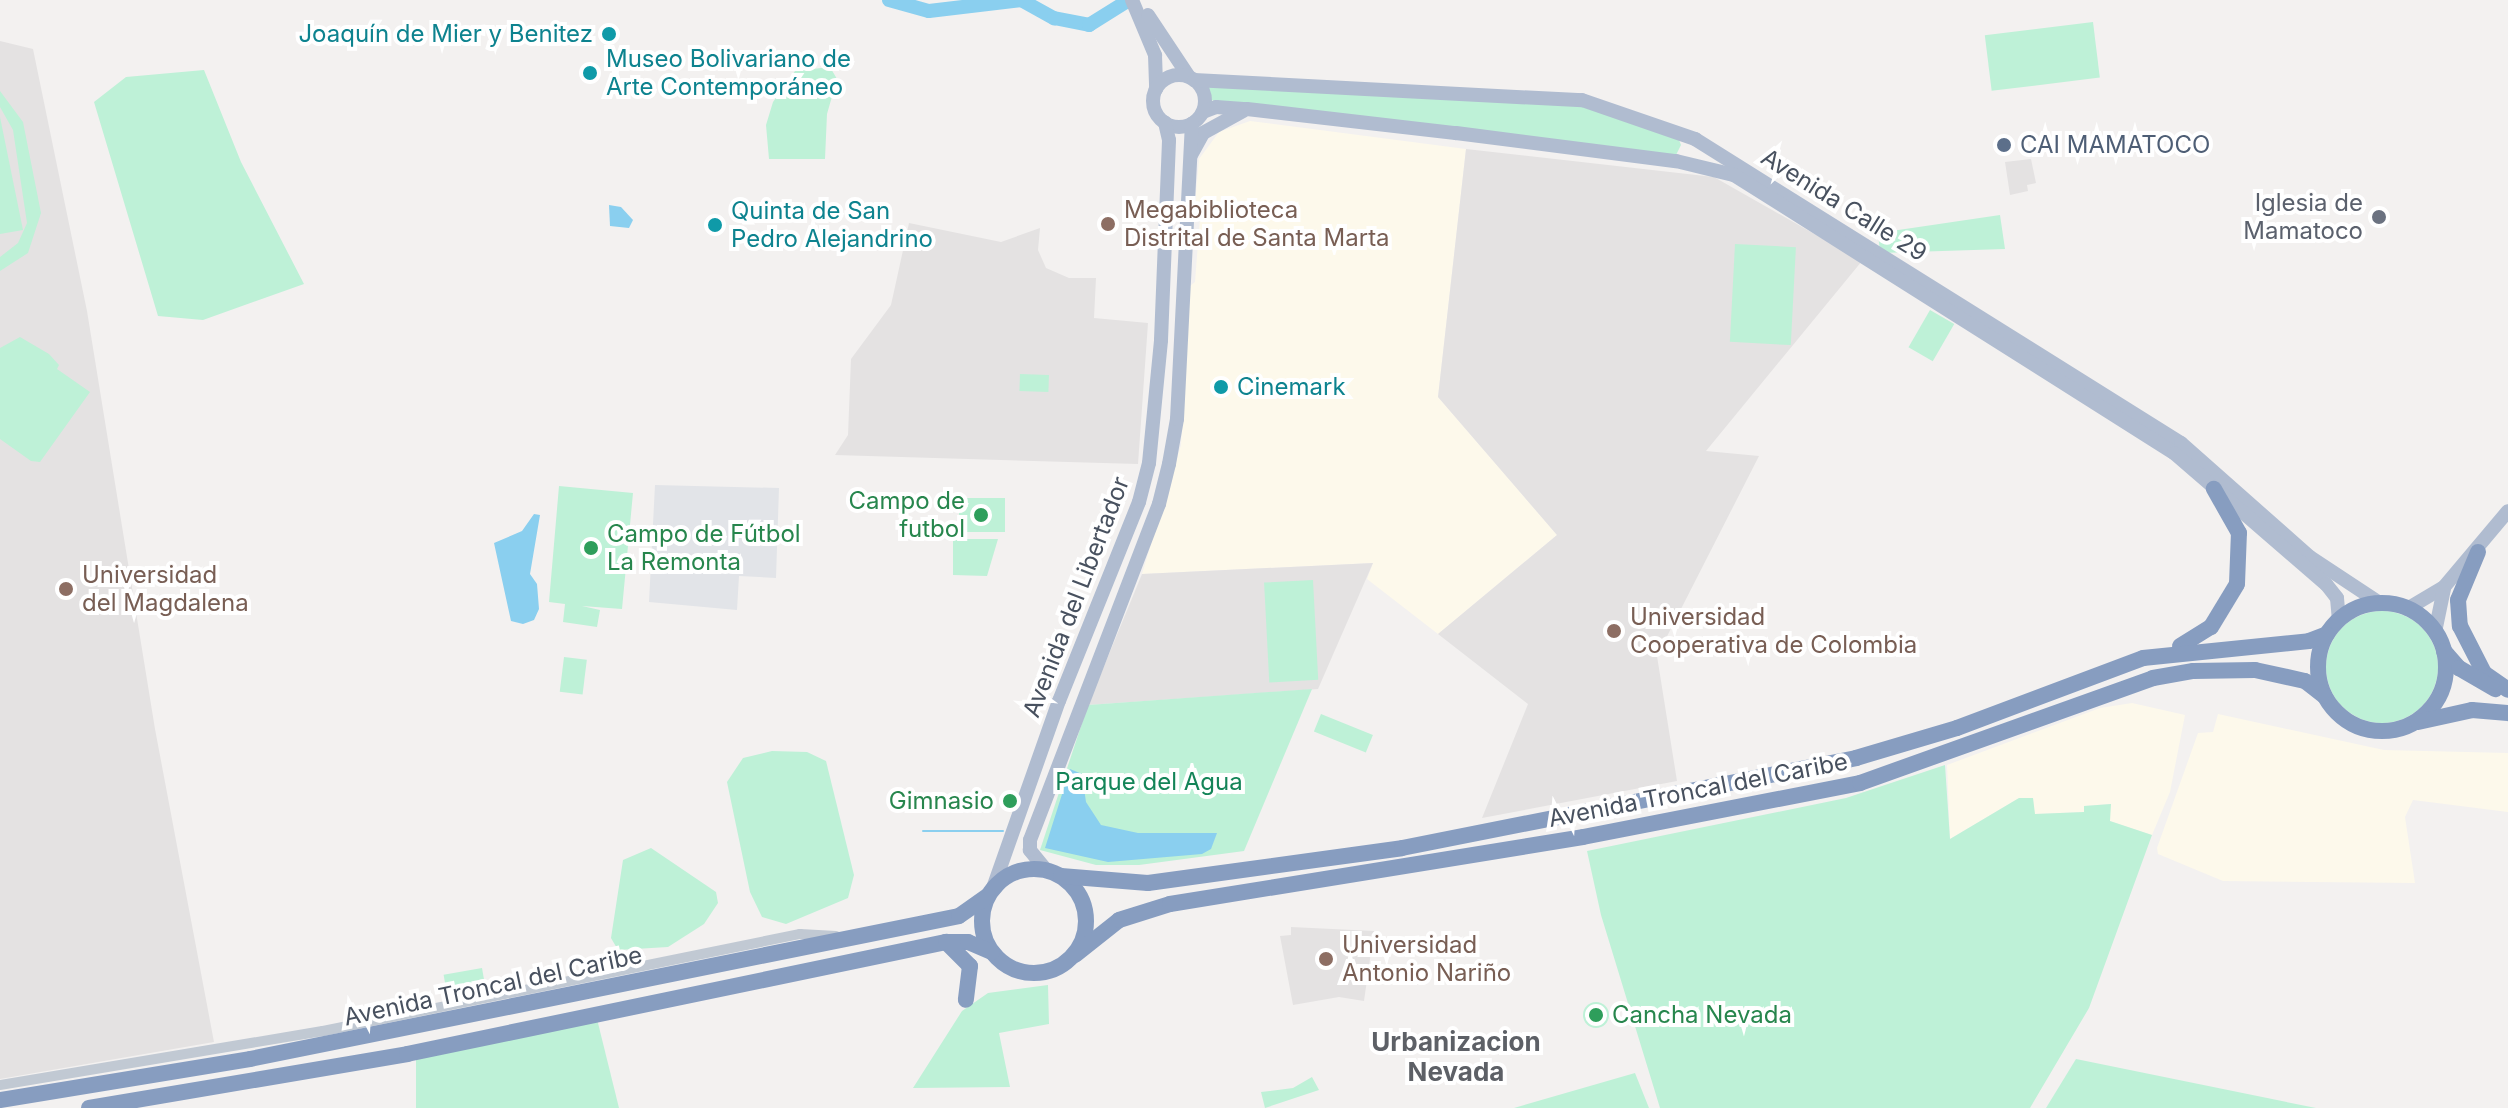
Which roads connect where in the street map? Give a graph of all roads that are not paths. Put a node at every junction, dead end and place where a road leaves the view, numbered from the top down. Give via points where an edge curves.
1 (1132, 0) edge
2 (1141, 0) edge
3 (1146, 20) junction
4 (1191, 78) junction
5 (1156, 89) junction
6 (1247, 109) junction
7 (1203, 112) junction
8 (1165, 122) junction
9 (1192, 123) junction
10 (1186, 167) junction
11 (1159, 384) junction
12 (2214, 489) junction
13 (1159, 504) junction
14 (2508, 511) edge
15 (2478, 552) junction
16 (2444, 587) junction
17 (2381, 604) junction
18 (2407, 609) junction
19 (2339, 620) junction
20 (2435, 632) junction
21 (2327, 634) junction
22 (2444, 651) junction
23 (2143, 658) junction
24 (2508, 692) edge
25 (2324, 696) junction
26 (2508, 713) edge
27 (2412, 724) junction
28 (1053, 873) junction
29 (990, 892) junction
30 (856, 936) junction
31 (946, 942) junction
32 (992, 952) junction
33 (1075, 955) junction
34 (966, 1000) dead end
35 (0, 1085) edge
36 (0, 1100) edge
37 (149, 1103) edge
38 (89, 1108) edge

1 - 3 main road
2 - 3 main road
3 - 4 main road
3 - 5 main road
4 - 5 main road via 1174,76
4 - 7 main road via 1204,94
4 - 17 main road, Avenida Calle 29 via 1570,98 1614,108 1695,139 2181,443 2320,565
5 - 8 main road via 1155,109
6 - 7 main road, Avenida Calle 29
6 - 10 main road via 1203,133
6 - 12 main road, Avenida Calle 29 via 1672,161 1734,175 2174,453
7 - 9 main road
8 - 9 main road
8 - 11 main road, Avenida del Libertador via 1169,140
9 - 10 main road, Avenida del Libertador
10 - 13 main road, Avenida del Libertador via 1177,419
11 - 13 main road via 1164,404 1153,488
11 - 29 main road, Avenida del Libertador via 1139,502
12 - 19 main road, Avenida Calle 29 via 2326,584 2337,598
12 - 23 highway via 2239,533 2237,584 2211,627 2190,642
13 - 28 main road, Avenida del Libertador via 1030,840 1030,850
14 - 15 main road
15 - 16 main road
15 - 24 highway via 2461,587 2460,626 2484,673
16 - 18 main road
16 - 20 main road
17 - 18 highway
17 - 19 highway
18 - 20 highway
19 - 21 highway
20 - 22 highway
21 - 23 highway, Avenida Troncal del Caribe via 2294,643
21 - 25 highway via 2318,658
22 - 24 highway via 2478,682
22 - 27 highway via 2441,693
23 - 28 highway, Avenida Troncal del Caribe via 1957,728 1856,758 1402,848 1148,883
25 - 27 highway via 2359,727 2389,730
25 - 33 highway, Avenida Troncal del Caribe via 2305,681 2255,670 2153,678 1860,783 1583,837 1170,904 1119,920
26 - 27 highway via 2472,710
28 - 29 highway via 1017,871
28 - 33 highway via 1077,891 1086,912 1085,935
29 - 30 highway, Avenida Troncal del Caribe via 959,916
29 - 32 highway via 982,924
30 - 35 street via 800,934 323,1031
30 - 36 highway, Avenida Troncal del Caribe via 250,1059
31 - 32 highway, Avenida Troncal del Caribe via 968,942
31 - 34 highway via 970,966
31 - 37 highway, Avenida Troncal del Caribe
32 - 33 highway via 1013,969 1036,973 1059,968
37 - 38 highway, Avenida Troncal del Caribe

